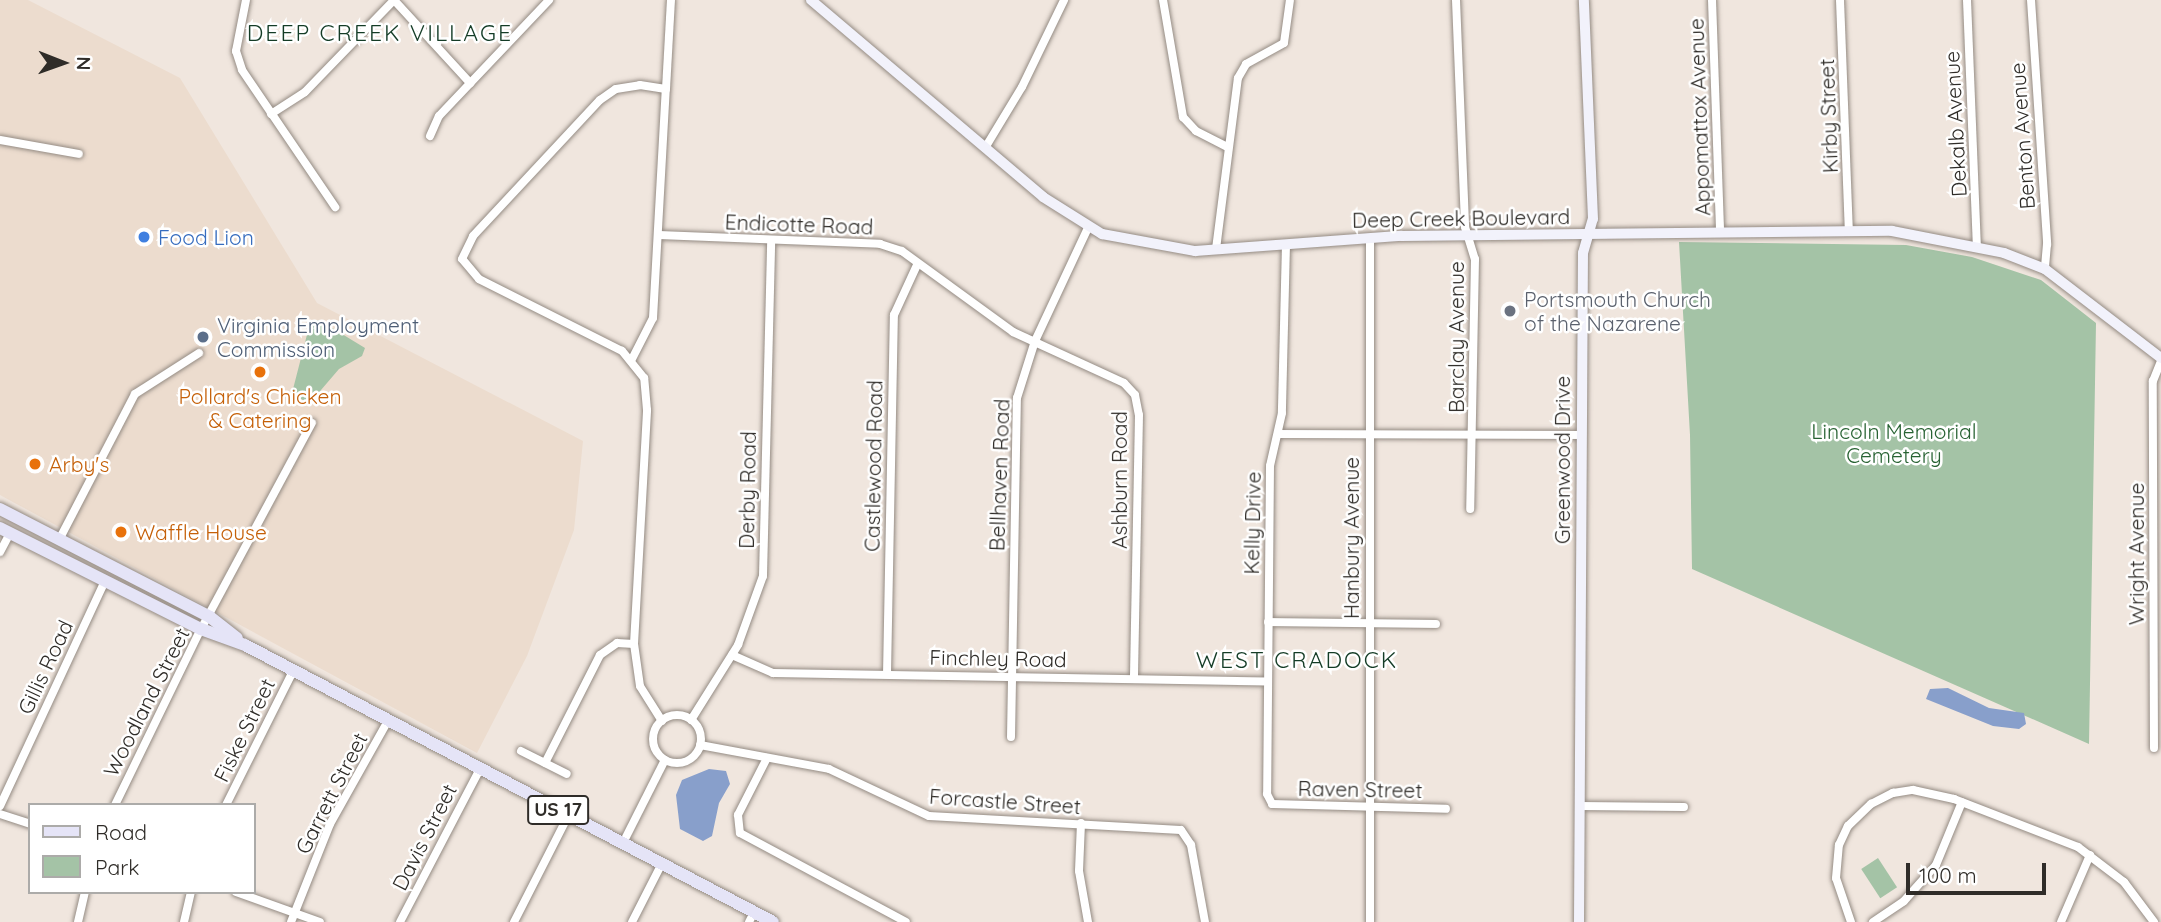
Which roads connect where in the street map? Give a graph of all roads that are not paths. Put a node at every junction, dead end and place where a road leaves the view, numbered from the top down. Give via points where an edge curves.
1 (246, 0) edge
2 (394, 0) edge
3 (549, 0) edge
4 (671, 0) edge
5 (811, 0) edge
6 (1064, 0) edge
7 (1163, 0) edge
8 (1290, 0) edge
9 (1455, 0) edge
10 (1584, 0) edge
11 (1712, 0) edge
12 (1840, 0) edge
13 (1967, 0) edge
14 (2031, 0) edge
15 (470, 83) junction
16 (666, 89) junction
17 (271, 114) junction
18 (430, 136) dead end
19 (0, 140) edge
20 (1228, 147) junction
21 (985, 148) junction
22 (79, 154) dead end
23 (335, 207) dead end
24 (1088, 228) junction
25 (1849, 230) junction
26 (1720, 232) junction
27 (659, 236) junction
28 (1589, 236) junction
29 (1469, 237) junction
30 (1370, 238) junction
31 (771, 243) junction
32 (1286, 244) junction
33 (1978, 247) junction
34 (1216, 249) junction
35 (917, 265) junction
36 (2045, 269) junction
37 (1035, 341) junction
38 (200, 353) dead end
39 (632, 359) junction
40 (2161, 360) edge
41 (313, 423) dead end
42 (1280, 434) junction
43 (1473, 434) junction
44 (1581, 435) junction
45 (1369, 436) junction
46 (0, 509) edge
47 (1470, 509) dead end
48 (5, 531) edge
49 (60, 538) junction
50 (0, 552) edge
51 (104, 581) junction
52 (210, 617) junction
53 (1268, 622) junction
54 (1369, 624) junction
55 (1436, 624) dead end
56 (201, 629) junction
57 (634, 644) junction
58 (245, 645) junction
59 (732, 655) junction
60 (293, 671) junction
61 (887, 674) junction
62 (1012, 676) junction
63 (1134, 678) junction
64 (2157, 678) edge
65 (1268, 682) junction
66 (389, 719) junction
67 (691, 720) junction
68 (662, 721) junction
69 (1011, 737) dead end
70 (700, 745) junction
71 (2154, 748) dead end
72 (521, 751) dead end
73 (767, 758) junction
74 (665, 760) junction
75 (545, 763) junction
76 (480, 769) junction
77 (567, 774) dead end
78 (1962, 802) junction
79 (116, 803) edge
80 (227, 803) edge
81 (1272, 804) joint
82 (1370, 805) junction
83 (0, 806) edge
84 (1579, 806) junction
85 (1684, 807) dead end
86 (1446, 809) dead end
87 (0, 814) edge
88 (568, 816) junction
89 (28, 823) edge
90 (1081, 823) junction
91 (623, 843) junction
92 (2090, 855) junction
93 (662, 863) junction
94 (85, 894) edge
95 (191, 894) edge
96 (242, 894) edge
97 (295, 912) junction
98 (752, 917) edge
99 (78, 922) edge
100 (184, 922) edge
101 (291, 922) edge
102 (320, 922) edge
103 (400, 922) edge
104 (514, 922) edge
105 (632, 922) edge
106 (773, 922) edge
107 (906, 922) edge
108 (1088, 922) edge
109 (1205, 922) edge
110 (1370, 922) edge
111 (1578, 922) edge
112 (1851, 922) edge
113 (1873, 922) edge
114 (2061, 922) edge
115 (2154, 922) edge

1 - 17 street via 236,51 242,70
2 - 15 street
2 - 17 street via 305,92
3 - 15 street
4 - 16 street
5 - 21 street, Deep Creek Boulevard
6 - 21 street via 1022,87
7 - 20 street via 1183,117 1196,131
8 - 20 street via 1284,43 1246,64 1238,78
9 - 29 street, Barclay Avenue
10 - 28 street, Greenwood Drive via 1593,219
11 - 26 street, Appomattox Avenue
12 - 25 street, Kirby Street
13 - 33 street, Dekalb Avenue
14 - 36 street, Benton Avenue
15 - 18 street via 439,116
16 - 27 street
16 - 39 street via 640,85 616,89 600,100 473,236 462,259 479,279
17 - 23 street
19 - 22 street
20 - 34 street
21 - 24 street, Deep Creek Boulevard
24 - 34 street, Deep Creek Boulevard via 1166,248
24 - 37 street, Bellhaven Road
25 - 26 street, Deep Creek Boulevard
25 - 33 street, Deep Creek Boulevard via 1892,231
26 - 28 street, Deep Creek Boulevard
27 - 31 street, Endicotte Road
27 - 39 street via 653,318
28 - 29 street, Deep Creek Boulevard
28 - 44 street, Greenwood Drive via 1583,253
29 - 30 street, Deep Creek Boulevard
29 - 43 street, Barclay Avenue via 1475,259
30 - 32 street, Deep Creek Boulevard
30 - 45 street, Hanbury Avenue
31 - 35 street, Endicotte Road via 844,239 880,244 902,251
31 - 59 street, Derby Road via 763,576
32 - 34 street, Deep Creek Boulevard
32 - 42 street, Kelly Drive
33 - 36 street, Deep Creek Boulevard
35 - 37 street, Endicotte Road via 999,323
35 - 61 street, Castlewood Road via 894,316
36 - 40 street, Deep Creek Boulevard
37 - 62 street, Bellhaven Road via 1017,397
37 - 63 street, Ashburn Road via 1124,383 1135,395 1139,415
38 - 49 street via 135,394
39 - 57 street via 645,378 647,410
40 - 64 street, Wright Avenue via 2153,381
41 - 52 street, Woodland Street
42 - 45 street
42 - 53 street, Kelly Drive via 1270,466
43 - 44 street
43 - 45 street
43 - 47 street, Barclay Avenue
44 - 84 street, Greenwood Drive
45 - 54 street, Hanbury Avenue
46 - 49 main road, US 17
48 - 50 street
48 - 51 main road, US 17
49 - 52 main road, US 17
51 - 56 main road, US 17
51 - 83 street, Gillis Road
52 - 56 street, Woodland Street
52 - 58 main road, US 17
53 - 54 street
53 - 65 street, Kelly Drive
54 - 55 street
54 - 82 street, Hanbury Avenue
56 - 58 main road, US 17
56 - 79 street, Woodland Street
57 - 68 street via 640,686
57 - 75 street via 617,643 600,654
58 - 60 main road, US 17
59 - 61 street, Finchley Road via 773,673
59 - 67 street, Derby Road
60 - 66 main road, US 17
60 - 80 street, Fiske Street
61 - 62 street, Finchley Road
62 - 63 street, Finchley Road
62 - 69 street, Bellhaven Road
63 - 65 street, Finchley Road
64 - 71 street, Wright Avenue
65 - 81 street, Kelly Drive via 1267,794
66 - 76 main road, US 17
66 - 97 street, Garrett Street via 330,824
67 - 68 street via 677,716
67 - 70 street via 699,731
68 - 74 street via 653,741
70 - 73 street, Forcastle Street
70 - 74 street via 687,761
72 - 75 street
73 - 90 street, Forcastle Street via 830,769 929,816
73 - 107 street via 738,815 740,833
74 - 91 street
75 - 77 street
76 - 88 main road, US 17
76 - 103 street, Davis Street
78 - 92 street
78 - 112 street via 1913,790 1893,793 1860,811 1848,826 1836,859 1840,897
78 - 113 street via 1936,865 1904,901
81 - 82 street, Raven Street
82 - 86 street, Raven Street
82 - 110 street, Hanbury Avenue
84 - 85 street
84 - 111 street, Greenwood Drive
87 - 89 street
88 - 91 main road, US 17
88 - 104 street
90 - 108 street via 1079,870
90 - 109 street, Forcastle Street via 1181,830 1191,845
91 - 93 main road, US 17
92 - 114 street
92 - 115 street via 2124,881
93 - 98 main road, US 17
93 - 105 street
94 - 99 street
95 - 100 street
96 - 97 street
97 - 101 street, Garrett Street
97 - 102 street
98 - 106 main road, US 17

